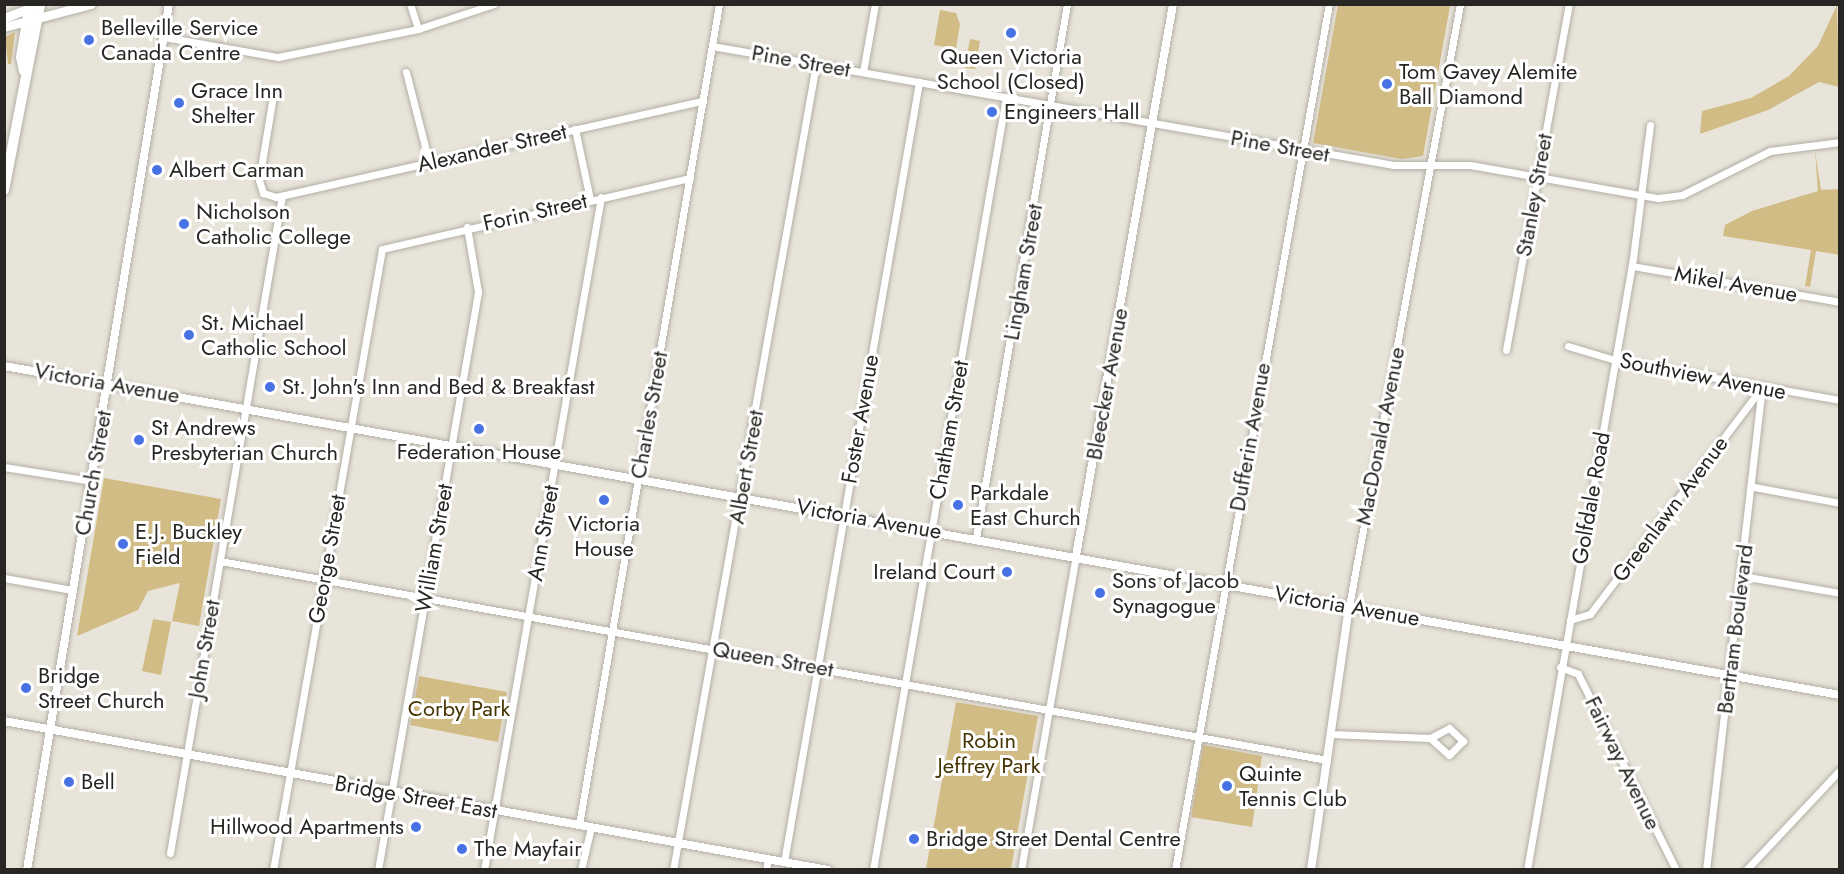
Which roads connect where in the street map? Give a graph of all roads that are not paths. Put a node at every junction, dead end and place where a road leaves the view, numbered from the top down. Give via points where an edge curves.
1 (91, 4) edge
2 (170, 4) edge
3 (410, 4) edge
4 (494, 4) edge
5 (719, 4) edge
6 (875, 4) edge
7 (1067, 4) edge
8 (1173, 4) edge
9 (1329, 4) edge
10 (1460, 4) edge
11 (1569, 4) edge
12 (35, 9) edge
13 (4, 18) edge
14 (4, 27) edge
15 (418, 29) junction
16 (164, 37) junction
17 (712, 46) junction
18 (816, 64) junction
19 (406, 72) dead end
20 (863, 72) junction
21 (919, 82) junction
22 (273, 96) dead end
23 (1006, 98) junction
24 (703, 101) junction
25 (1050, 105) junction
26 (1153, 123) junction
27 (1650, 125) dead end
28 (575, 129) junction
29 (1839, 142) edge
30 (1302, 150) junction
31 (429, 162) junction
32 (1431, 163) junction
33 (1538, 177) junction
34 (690, 178) junction
35 (4, 190) edge
36 (282, 196) junction
37 (1643, 196) junction
38 (600, 197) junction
39 (590, 199) junction
40 (467, 227) junction
41 (382, 249) joint
42 (1632, 266) junction
43 (1839, 302) edge
44 (1568, 346) dead end
45 (1506, 350) dead end
46 (1615, 360) junction
47 (4, 366) edge
48 (108, 384) junction
49 (1762, 387) junction
50 (1839, 400) edge
51 (246, 407) junction
52 (350, 425) junction
53 (452, 443) junction
54 (556, 462) junction
55 (4, 467) edge
56 (639, 478) junction
57 (91, 481) junction
58 (1754, 488) junction
59 (741, 496) junction
60 (1839, 503) edge
61 (844, 515) junction
62 (932, 530) junction
63 (976, 538) junction
64 (1076, 556) junction
65 (220, 561) junction
66 (1742, 576) junction
67 (4, 578) edge
68 (323, 579) junction
69 (1223, 583) junction
70 (72, 590) junction
71 (1839, 593) edge
72 (425, 598) junction
73 (1349, 606) junction
74 (528, 616) junction
75 (1570, 620) junction
76 (612, 630) junction
77 (1564, 645) junction
78 (714, 648) junction
79 (817, 667) junction
80 (1560, 667) junction
81 (1729, 674) junction
82 (905, 683) junction
83 (1839, 695) edge
84 (1049, 709) junction
85 (4, 721) edge
86 (50, 729) junction
87 (1196, 734) junction
88 (1330, 734) junction
89 (1430, 738) junction
90 (186, 754) junction
91 (1327, 759) junction
92 (1839, 770) edge
93 (289, 774) junction
94 (391, 792) junction
95 (494, 810) junction
96 (579, 825) junction
97 (591, 827) junction
98 (680, 843) junction
99 (170, 853) dead end
100 (768, 859) junction
101 (784, 862) junction
102 (28, 869) edge
103 (273, 870) edge
104 (378, 870) edge
105 (484, 870) edge
106 (581, 870) edge
107 (674, 870) edge
108 (766, 870) edge
109 (828, 870) edge
110 (873, 870) edge
111 (1021, 870) edge
112 (1175, 870) edge
113 (1311, 870) edge
114 (1527, 870) edge
115 (1676, 870) edge
116 (1706, 870) edge
117 (1746, 870) edge

1 - 12 main road
2 - 16 street, Church Street
3 - 15 street
4 - 15 street
5 - 17 street, Charles Street
6 - 20 street
7 - 25 street, Lingham Street
8 - 26 street, Bleecker Avenue
9 - 30 street, Dufferin Avenue
10 - 32 street, MacDonald Avenue
11 - 33 street, Stanley Street
12 - 13 main road
12 - 14 main road
12 - 35 main road
15 - 16 street via 278,57
16 - 48 street, Church Street
17 - 18 street, Pine Street
17 - 24 street, Charles Street
18 - 20 street, Pine Street
18 - 59 street, Albert Street
19 - 31 street
20 - 21 street, Pine Street
21 - 23 street, Pine Street
21 - 61 street, Foster Avenue
22 - 36 street via 259,180 263,193
23 - 25 street, Pine Street
23 - 62 street, Chatham Street
24 - 28 street, Alexander Street
24 - 34 street, Charles Street
25 - 26 street, Pine Street
25 - 63 street, Lingham Street
26 - 30 street, Pine Street
26 - 64 street, Bleecker Avenue
27 - 37 street, Golfdale Road
28 - 31 street, Alexander Street
28 - 39 street
29 - 37 street, Pine Street via 1770,151 1682,195
30 - 32 street, Pine Street via 1394,165
30 - 69 street, Dufferin Avenue
31 - 36 street, Alexander Street
32 - 33 street, Pine Street
32 - 73 street, MacDonald Avenue
33 - 37 street, Pine Street
33 - 45 street, Stanley Street
34 - 38 street, Forin Street
34 - 56 street, Charles Street
36 - 51 street, John Street
37 - 42 street, Golfdale Road
38 - 39 street, Forin Street
38 - 54 street, Ann Street
39 - 40 street, Forin Street
40 - 41 street, Forin Street
40 - 53 street, William Street via 479,283
41 - 52 street, George Street
42 - 43 street, Mikel Avenue
42 - 46 street, Golfdale Road
44 - 46 street, Southview Avenue
46 - 49 street, Southview Avenue
46 - 75 street, Golfdale Road
47 - 48 street, Victoria Avenue
48 - 51 street, Victoria Avenue
48 - 57 street, Church Street
49 - 50 street, Southview Avenue
49 - 58 street, Bertram Boulevard
49 - 75 street, Greenlawn Avenue via 1590,614
51 - 52 street, Victoria Avenue
51 - 65 street, John Street
52 - 53 street, Victoria Avenue
52 - 68 street, George Street
53 - 54 street, Victoria Avenue
53 - 72 street, William Street
54 - 56 street, Victoria Avenue
54 - 74 street, Ann Street
55 - 57 street
56 - 59 street, Victoria Avenue
56 - 76 street, Charles Street
57 - 70 street, Church Street
58 - 60 street
58 - 66 street, Bertram Boulevard
59 - 61 street, Victoria Avenue
59 - 78 street, Albert Street
61 - 62 street, Victoria Avenue
61 - 79 street, Foster Avenue
62 - 63 street, Victoria Avenue
62 - 82 street, Chatham Street
63 - 64 street, Victoria Avenue
64 - 69 street, Victoria Avenue
64 - 84 street, Bleecker Avenue
65 - 68 street, Queen Street
65 - 90 street, John Street
66 - 71 street
66 - 81 street, Bertram Boulevard
67 - 70 street
68 - 72 street, Queen Street
68 - 93 street, George Street
69 - 73 street, Victoria Avenue
69 - 87 street, Dufferin Avenue
70 - 86 street, Church Street
72 - 74 street, Queen Street
72 - 94 street, William Street
73 - 77 street, Victoria Avenue
73 - 88 street, MacDonald Avenue
74 - 76 street, Queen Street
74 - 95 street, Ann Street
75 - 77 street, Golfdale Road
76 - 78 street, Queen Street
76 - 96 street, Charles Street
77 - 80 street, Golfdale Road
77 - 81 street, Victoria Avenue
78 - 79 street, Queen Street
78 - 98 street, Albert Street
79 - 82 street, Queen Street
79 - 101 street, Foster Avenue
80 - 114 street, Golfdale Road
80 - 115 street, Fairway Avenue via 1578,674
81 - 83 street, Victoria Avenue
81 - 116 street, Bertram Boulevard
82 - 84 street, Queen Street
82 - 110 street, Chatham Street
84 - 87 street, Queen Street
84 - 111 street, Bleecker Avenue
85 - 86 street, Bridge Street East
86 - 90 street, Bridge Street East
86 - 102 street, Church Street
87 - 91 street, Queen Street
87 - 112 street, Dufferin Avenue
88 - 89 street
88 - 91 street, MacDonald Avenue
89 - 89 street via 1449,755 1463,741 1449,728
90 - 93 street, Bridge Street East
90 - 99 street, John Street
91 - 113 street, MacDonald Avenue
92 - 117 street
93 - 94 street, Bridge Street East
93 - 103 street, George Street
94 - 95 street, Bridge Street East
94 - 104 street, William Street
95 - 96 street, Bridge Street East
95 - 105 street, Ann Street
96 - 97 street, Bridge Street East
97 - 98 street, Bridge Street East
97 - 106 street
98 - 100 street, Bridge Street East
98 - 107 street, Albert Street
100 - 101 street, Bridge Street East
100 - 108 street
101 - 109 street, Bridge Street East

